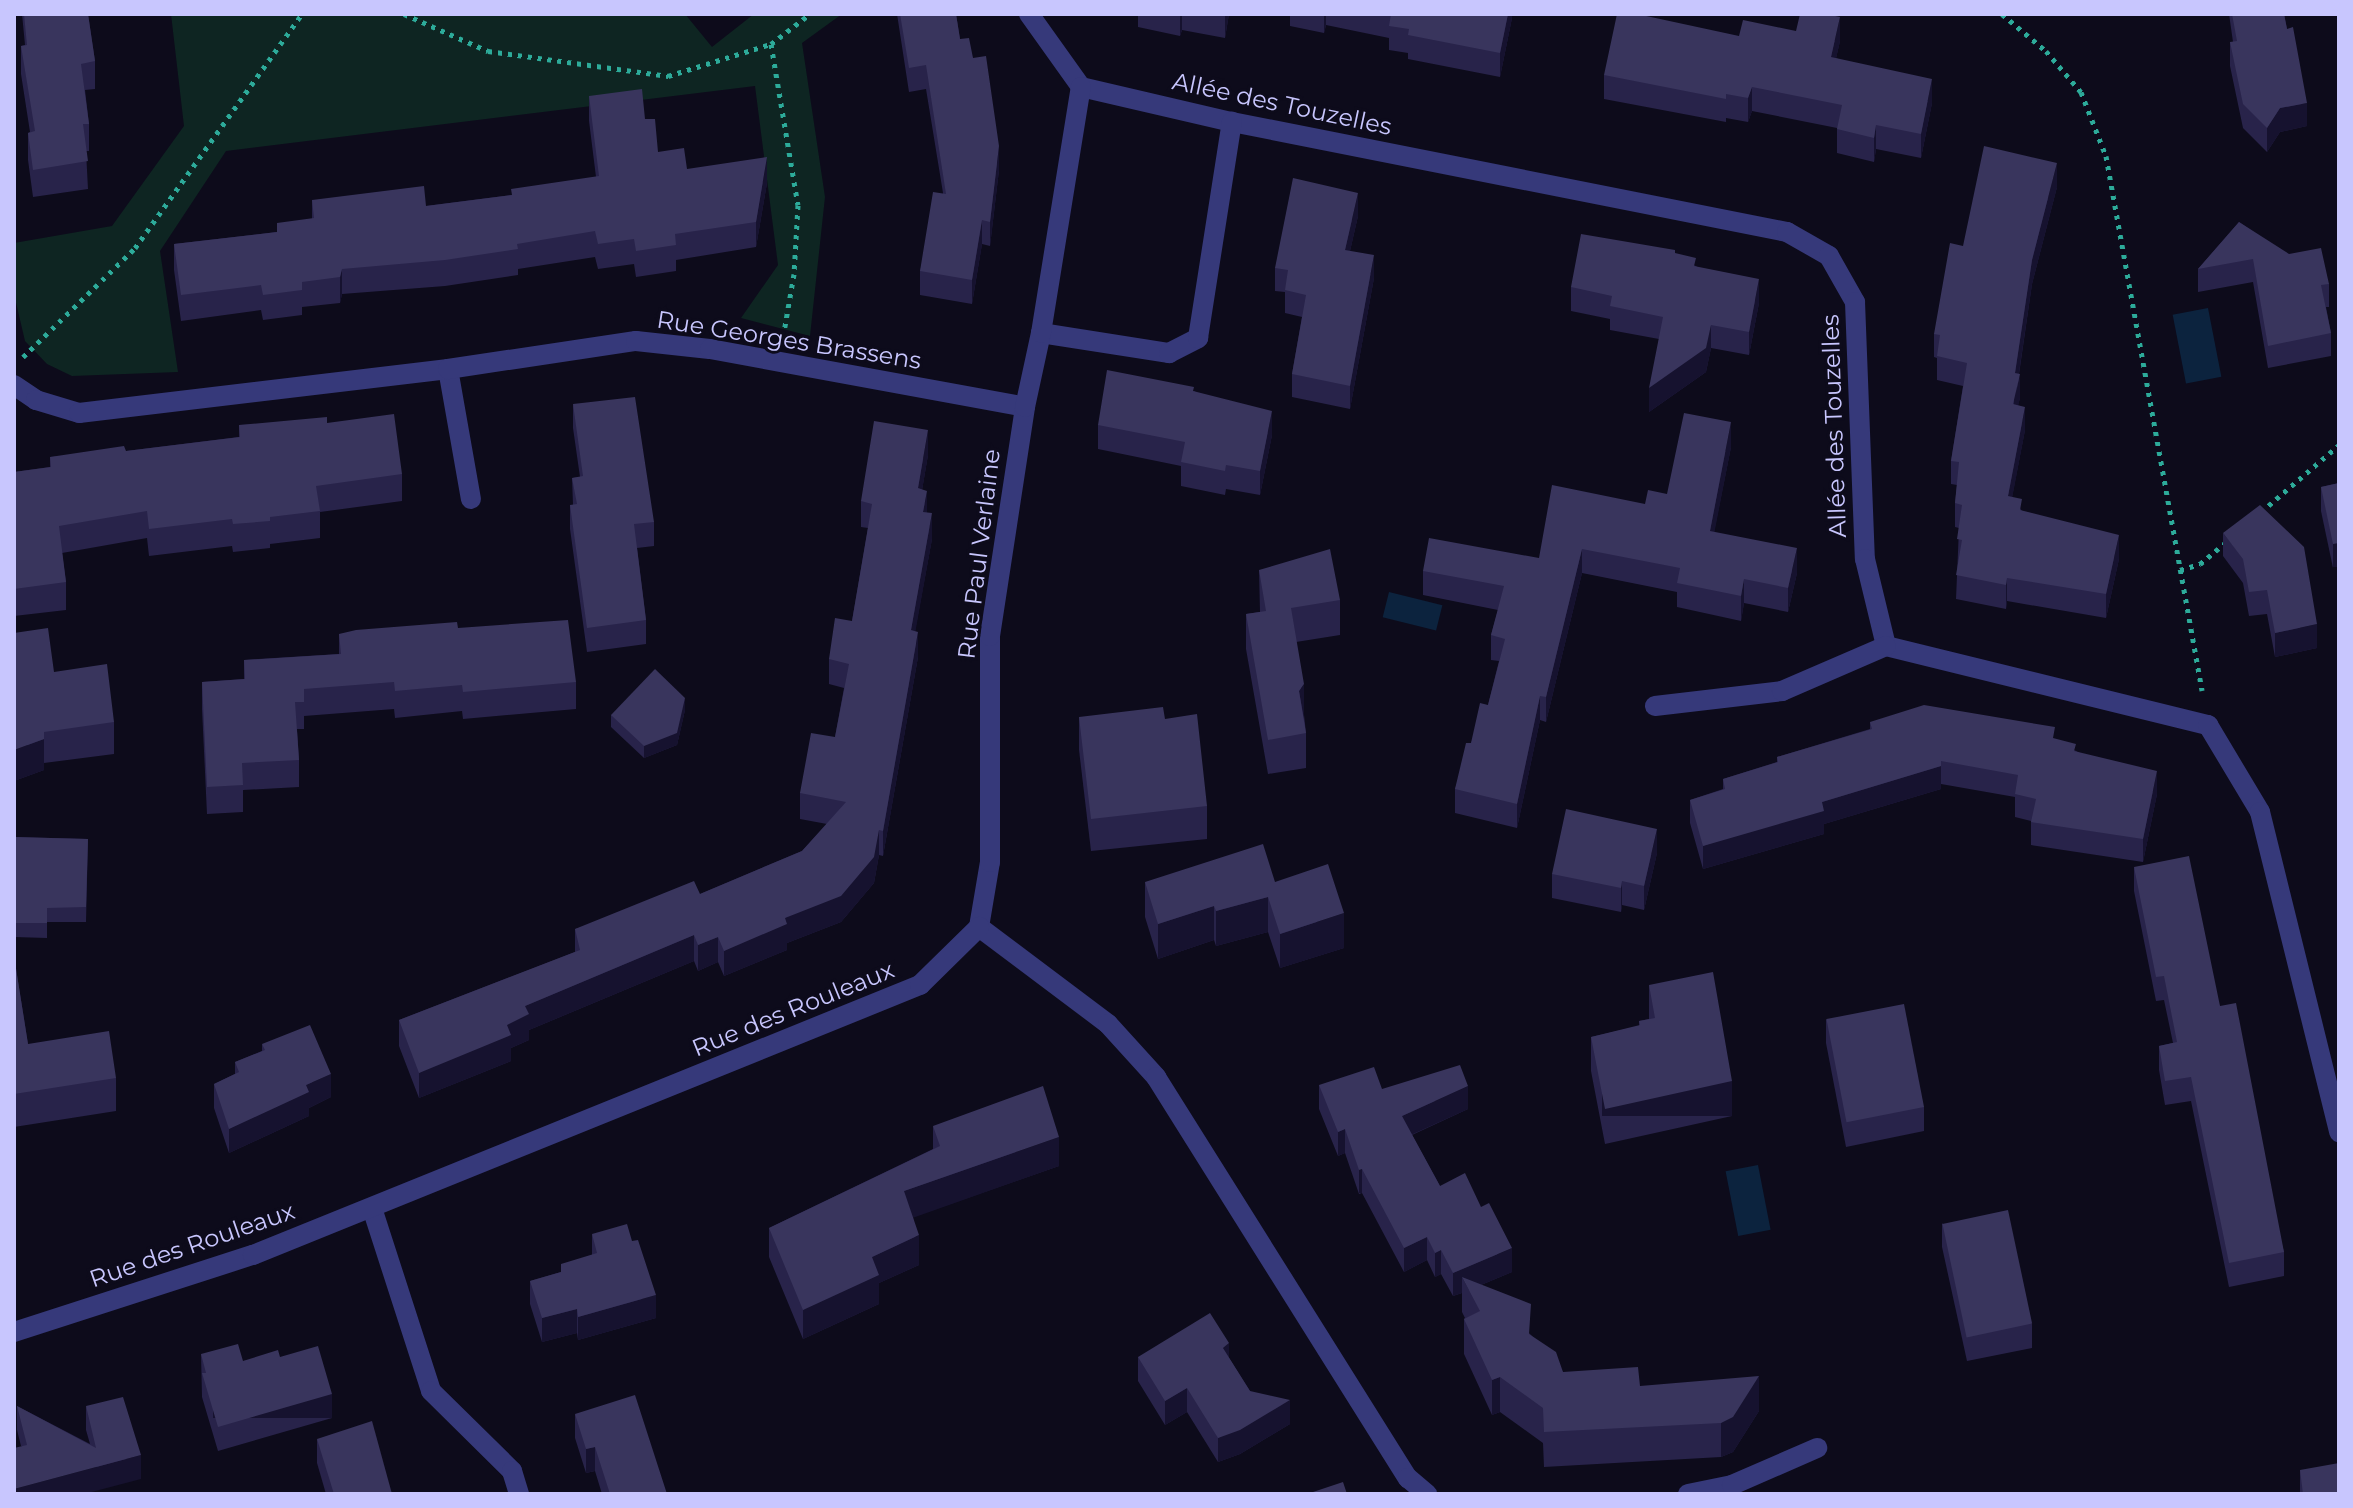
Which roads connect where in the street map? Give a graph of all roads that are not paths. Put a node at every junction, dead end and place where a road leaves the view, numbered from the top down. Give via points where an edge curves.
1 (1029, 14) edge
2 (1081, 87) junction
3 (1232, 122) junction
4 (1041, 333) junction
5 (448, 369) junction
6 (14, 385) edge
7 (1025, 407) junction
8 (471, 499) dead end
9 (1886, 646) junction
10 (1655, 706) dead end
11 (979, 927) junction
12 (2339, 1132) edge
13 (372, 1208) junction
14 (14, 1332) edge
15 (1817, 1448) dead end
16 (519, 1494) edge
17 (1427, 1494) edge
18 (1688, 1494) edge

1 - 2 street
2 - 3 street, Allée des Touzelles
2 - 4 street, Rue Paul Verlaine
3 - 4 street via 1198,338 1169,353
3 - 9 street, Allée des Touzelles via 1787,232 1829,256 1855,302 1865,559
4 - 7 street, Rue Paul Verlaine
5 - 6 street, Rue Georges Brassens via 79,413 36,400
5 - 7 street, Rue Georges Brassens via 636,341 778,361
5 - 8 street
7 - 11 street, Rue Paul Verlaine via 990,636 990,862
9 - 10 street via 1782,691
9 - 12 street via 2208,725 2260,812
11 - 13 street, Rue des Rouleaux via 920,985
11 - 17 street via 1108,1024 1156,1077 1408,1478
13 - 14 street, Rue des Rouleaux via 253,1255
13 - 16 street via 431,1391 512,1471
15 - 18 street via 1732,1485

